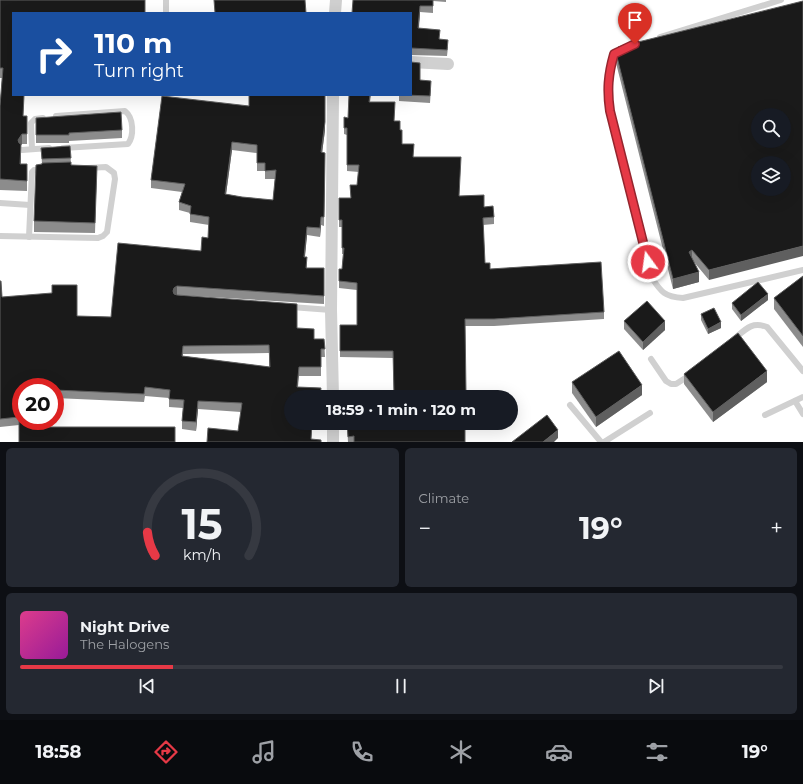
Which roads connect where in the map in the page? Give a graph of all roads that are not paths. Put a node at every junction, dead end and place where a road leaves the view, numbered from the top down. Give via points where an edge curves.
1 (166, 0) edge
2 (336, 0) edge
3 (781, 0) edge
4 (166, 12) edge
5 (335, 12) edge
6 (656, 38) edge
7 (628, 48) edge
8 (412, 62) edge
9 (448, 64) dead end
10 (334, 96) edge
11 (32, 149) junction
12 (22, 150) edge
13 (83, 168) edge
14 (53, 169) edge
15 (0, 203) edge
16 (30, 205) junction
17 (0, 236) edge
18 (29, 237) junction
19 (803, 270) edge
20 (288, 307) edge
21 (331, 310) junction
22 (727, 345) edge
23 (651, 359) dead end
24 (697, 369) edge
25 (803, 371) edge
26 (333, 390) edge
27 (803, 397) edge
28 (795, 401) junction
29 (570, 405) dead end
30 (650, 413) dead end
31 (803, 414) edge
32 (765, 415) dead end
33 (333, 430) edge
34 (333, 442) edge
35 (602, 442) edge

1 - 4 lane
2 - 5 street
3 - 6 lane
7 - 19 lane via 614,54 609,71 610,111 652,278 660,290 671,297 683,298
8 - 9 street
10 - 21 street
11 - 11 lane via 31,123 35,119 125,111 131,119 131,140 128,144
11 - 12 lane
13 - 18 lane via 106,167 114,173 107,232 98,238
14 - 16 lane via 38,169 32,172
15 - 16 lane
16 - 18 lane
17 - 18 lane
20 - 21 lane
21 - 26 street
22 - 25 lane via 751,326 759,324 767,327
23 - 24 lane via 666,381 671,384 676,384
27 - 28 lane
28 - 31 lane
28 - 32 lane
29 - 35 lane
30 - 35 lane
33 - 34 street

